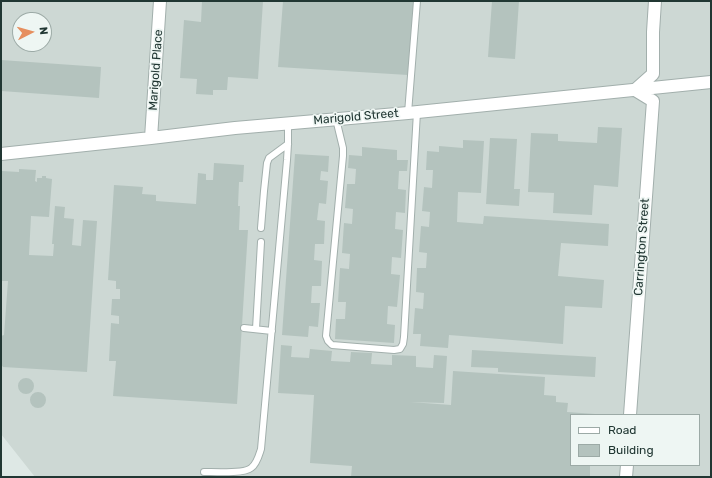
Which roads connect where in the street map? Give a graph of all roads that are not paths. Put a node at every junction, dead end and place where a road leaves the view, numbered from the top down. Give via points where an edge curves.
1 (160, 1) edge
2 (417, 1) edge
3 (656, 1) edge
4 (711, 82) edge
5 (634, 90) junction
6 (412, 112) junction
7 (336, 119) junction
8 (288, 123) junction
9 (151, 138) junction
10 (288, 144) junction
11 (1, 154) edge
12 (261, 228) dead end
13 (261, 242) dead end
14 (244, 328) dead end
15 (256, 329) junction
16 (272, 330) junction
17 (630, 414) edge
18 (627, 466) edge
19 (204, 472) dead end
20 (626, 477) edge

1 - 9 street, Marigold Place
2 - 6 lane
3 - 5 street via 653,74
4 - 5 street, Marigold Street
5 - 6 street, Marigold Street
5 - 17 street, Carrington Street via 653,101
6 - 7 street, Marigold Street
6 - 7 lane via 404,337 400,349 394,350 332,345 326,336 343,156
7 - 8 street, Marigold Street
8 - 9 street, Marigold Street
8 - 10 lane
9 - 11 street, Marigold Street
10 - 12 lane via 269,158 267,163
10 - 16 lane
13 - 15 lane
14 - 15 lane
15 - 16 lane
16 - 19 lane via 261,449 256,462 246,471
18 - 20 street

